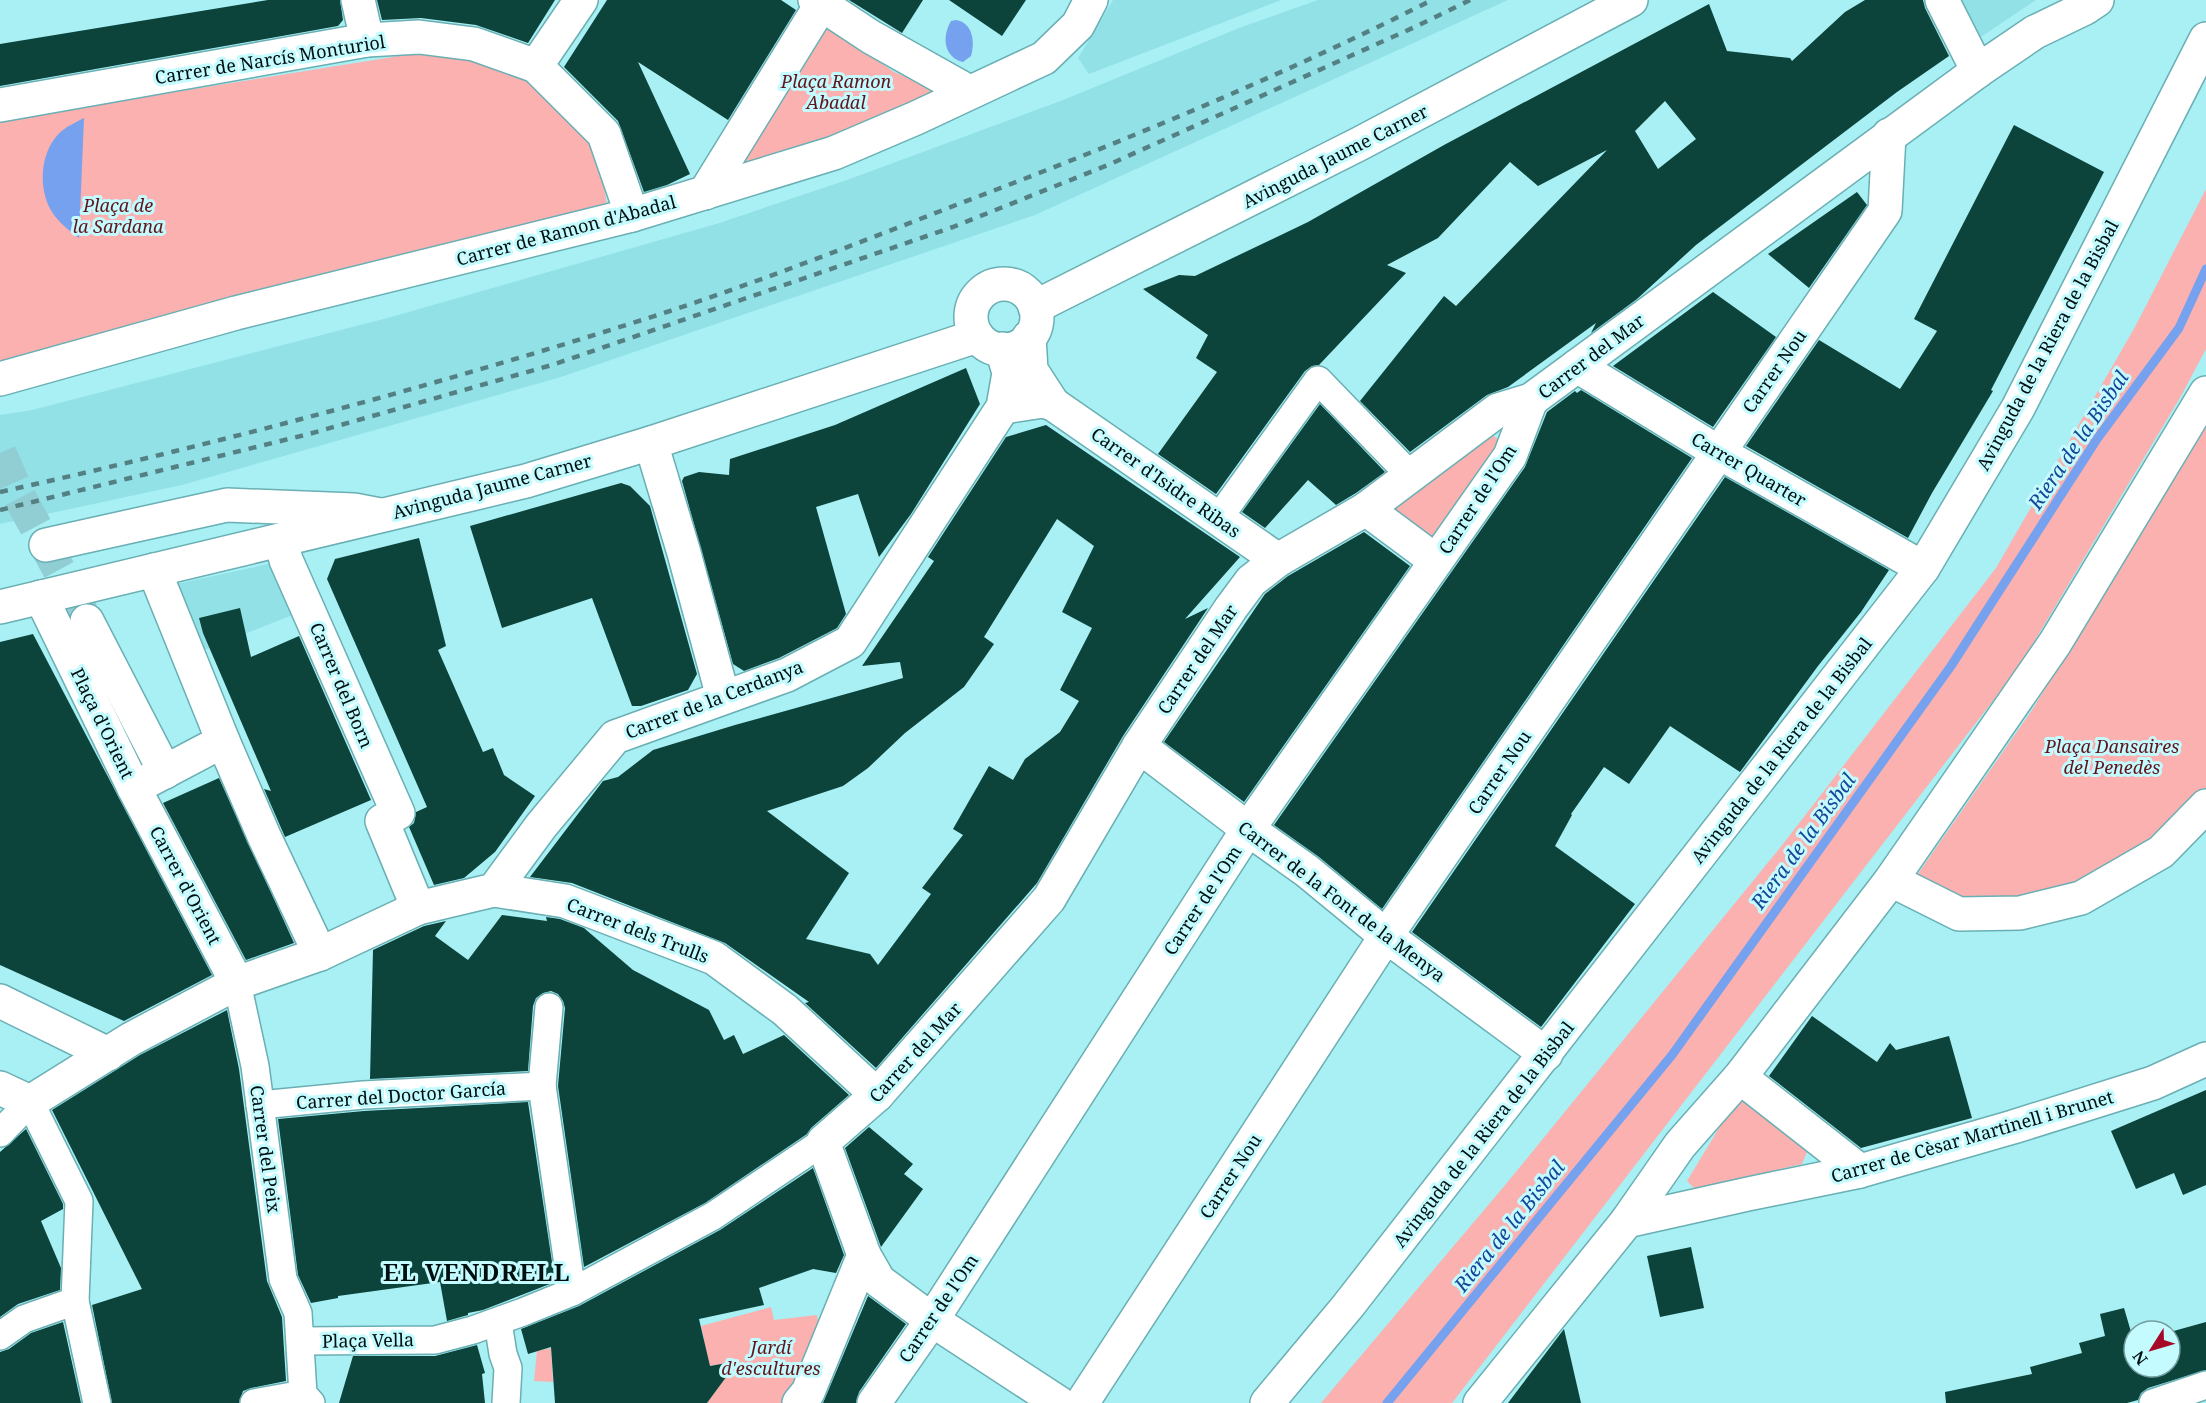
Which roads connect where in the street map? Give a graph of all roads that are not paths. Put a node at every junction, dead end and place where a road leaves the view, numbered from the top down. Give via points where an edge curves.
1 (358, 0) edge
2 (581, 0) edge
3 (1091, 0) edge
4 (1631, 0) edge
5 (1942, 0) edge
6 (2067, 0) edge
7 (2097, 0) edge
8 (820, 2) edge
9 (2034, 33) junction
10 (2206, 39) edge
11 (367, 40) junction
12 (536, 66) junction
13 (1978, 71) junction
14 (969, 92) junction
15 (0, 105) edge
16 (1889, 135) junction
17 (705, 193) junction
18 (632, 215) junction
19 (1011, 333) junction
20 (1576, 366) junction
21 (0, 379) edge
22 (1532, 400) junction
23 (2204, 400) edge
24 (1053, 404) junction
25 (1004, 406) junction
26 (651, 443) junction
27 (1718, 452) junction
28 (1412, 477) junction
29 (1366, 509) junction
30 (382, 515) junction
31 (1218, 519) junction
32 (280, 540) junction
33 (46, 545) dead end
34 (1278, 560) junction
35 (1436, 561) junction
36 (1923, 568) junction
37 (154, 570) junction
38 (41, 597) junction
39 (0, 607) edge
40 (87, 621) tunnel mouth
41 (723, 697) junction
42 (223, 741) junction
43 (1139, 746) junction
44 (165, 772) junction
45 (134, 788) junction
46 (2206, 807) edge
47 (1248, 829) junction
48 (1891, 880) junction
49 (494, 890) junction
50 (418, 908) junction
51 (1386, 936) junction
52 (321, 954) junction
53 (237, 983) junction
54 (0, 1001) edge
55 (549, 1007) dead end
56 (108, 1054) junction
57 (1546, 1054) junction
58 (2206, 1059) edge
59 (1740, 1077) junction
60 (542, 1086) junction
61 (0, 1088) edge
62 (877, 1095) junction
63 (30, 1102) junction
64 (260, 1105) junction
65 (0, 1133) edge
66 (823, 1142) junction
67 (1860, 1171) junction
68 (1627, 1221) junction
69 (864, 1256) junction
70 (572, 1292) junction
71 (75, 1301) junction
72 (298, 1313) joint
73 (932, 1320) junction
74 (498, 1322) junction
75 (0, 1336) edge
76 (435, 1340) joint
77 (301, 1341) junction
78 (2206, 1384) edge
79 (304, 1397) edge
80 (97, 1403) edge
81 (254, 1403) edge
82 (506, 1403) edge
83 (799, 1403) edge
84 (874, 1403) edge
85 (1059, 1403) edge
86 (1082, 1403) edge
87 (1267, 1403) edge
88 (1480, 1403) edge
89 (2153, 1403) edge

1 - 11 street
2 - 12 street
3 - 14 street, Carrer de Ramon d'Abadal via 1078,25 1044,58
4 - 19 street, Avinguda Jaume Carner
5 - 13 street
6 - 9 street, Carrer del Mar
7 - 9 street, Carrer del Mar
8 - 14 street via 871,37
8 - 17 street
9 - 13 street, Carrer del Mar
10 - 36 street, Avinguda de la Riera de la Bisbal via 2018,408
11 - 12 street, Carrer de Narcís Monturiol via 420,38 474,44
11 - 15 street, Carrer de Narcís Monturiol
12 - 18 street, Carrer de Narcís Monturiol via 604,134
13 - 16 street, Carrer del Mar
14 - 17 street, Carrer de Ramon d'Abadal via 834,153
16 - 20 street, Carrer del Mar
16 - 27 street, Carrer Nou via 1885,211
17 - 18 street, Carrer de Ramon d'Abadal
18 - 21 street, Carrer de Ramon d'Abadal via 236,313
19 - 24 street, Carrer d'Isidre Ribas
19 - 25 street, Carrer de la Cerdanya
19 - 26 street, Avinguda Jaume Carner
20 - 22 street, Carrer del Mar
20 - 27 street, Carrer Quarter
22 - 28 street, Carrer del Mar via 1498,410
22 - 35 street, Carrer de l'Om via 1510,456
23 - 48 street via 2055,643
24 - 25 street via 1043,401
24 - 31 street, Carrer d'Isidre Ribas
25 - 41 street, Carrer de la Cerdanya via 850,642 787,675
26 - 30 street, Avinguda Jaume Carner via 526,481
26 - 41 street
27 - 36 street, Carrer Quarter
27 - 51 street, Carrer Nou
28 - 29 street, Carrer del Mar
28 - 31 street via 1318,380
29 - 34 street, Carrer del Mar
29 - 35 street
30 - 32 street, Avinguda Jaume Carner
30 - 33 street via 354,510 227,505
31 - 34 street, Carrer d'Isidre Ribas
32 - 37 street, Avinguda Jaume Carner
32 - 50 street, Carrer del Born via 398,813 382,821
34 - 43 street, Carrer del Mar via 1251,581
35 - 47 street, Carrer de l'Om
36 - 57 street, Avinguda de la Riera de la Bisbal
37 - 38 street, Avinguda Jaume Carner
37 - 42 street
38 - 39 street, Avinguda Jaume Carner
38 - 45 street, Plaça d'Orient
40 - 44 street
41 - 49 street, Carrer de la Cerdanya via 615,737
42 - 44 street, Plaça d'Orient
42 - 52 street
43 - 47 street, Carrer de la Font de la Menya
43 - 62 street, Carrer del Mar via 1049,899
44 - 45 street, Plaça d'Orient
45 - 53 street, Carrer d'Orient
46 - 48 street via 2161,852 2081,898 2020,913 1959,914
47 - 51 street, Carrer de la Font de la Menya
47 - 73 street, Carrer de l'Om
48 - 59 street
49 - 50 street
49 - 62 street, Carrer dels Trulls via 565,901 714,958 785,1010
50 - 52 street
51 - 57 street, Carrer de la Font de la Menya
51 - 86 street, Carrer Nou
52 - 53 street
53 - 56 street
53 - 64 street, Carrer del Peix
54 - 56 street
55 - 60 street
56 - 63 street
57 - 87 street, Avinguda de la Riera de la Bisbal
58 - 67 street, Carrer de Cèsar Martinell i Brunet via 2153,1083
59 - 67 street
59 - 68 street via 1680,1145
60 - 64 street, Carrer del Doctor García
60 - 70 street
61 - 63 street
62 - 66 street, Carrer del Mar
63 - 65 street
63 - 71 street via 79,1201
64 - 72 street, Carrer del Peix via 283,1279
66 - 69 street
66 - 70 street, Carrer del Mar via 713,1216
67 - 68 street, Carrer de Cèsar Martinell i Brunet
68 - 88 street
69 - 73 street via 879,1281
69 - 83 street via 808,1392
70 - 74 street, Carrer del Mar
71 - 75 street via 24,1319
71 - 80 street
72 - 77 street, Plaça Vella
73 - 84 street, Carrer de l'Om
73 - 85 street
74 - 76 street, Carrer del Mar
74 - 82 street via 506,1361
76 - 77 street, Plaça Vella
77 - 79 street, Plaça Vella
78 - 89 street
79 - 81 street

